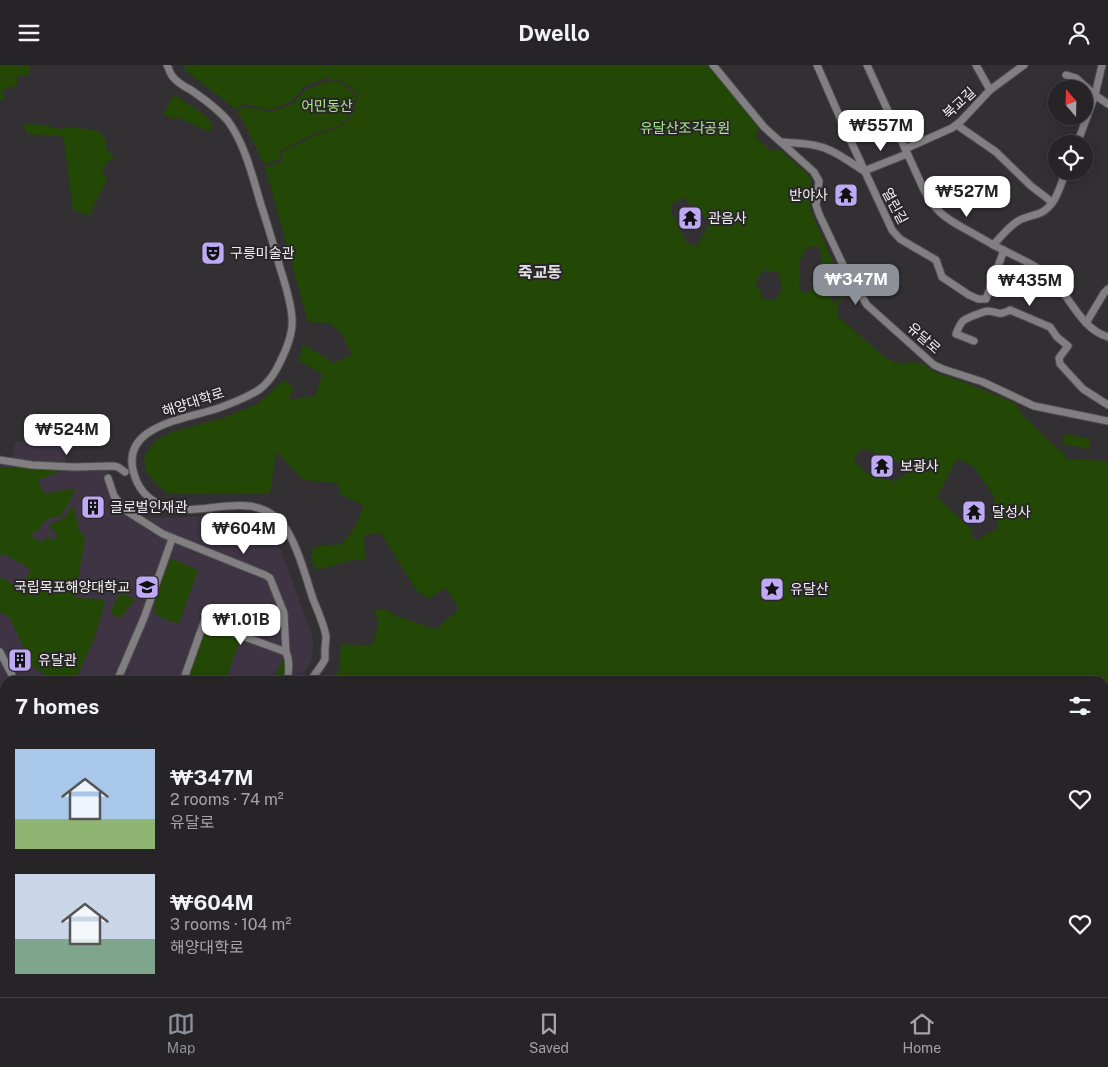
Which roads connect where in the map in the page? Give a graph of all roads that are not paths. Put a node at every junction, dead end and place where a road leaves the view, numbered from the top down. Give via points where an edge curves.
1 (168, 65) edge
2 (713, 65) edge
3 (817, 65) edge
4 (867, 65) edge
5 (976, 65) edge
6 (1024, 65) edge
7 (1102, 65) edge
8 (1066, 75) dead end
9 (990, 90) junction
10 (1095, 95) junction
11 (1108, 104) edge
12 (957, 125) junction
13 (1080, 135) edge
14 (781, 142) junction
15 (906, 151) junction
16 (864, 171) junction
17 (1062, 180) edge
18 (1052, 202) junction
19 (993, 245) junction
20 (1004, 251) junction
21 (1108, 289) edge
22 (1086, 323) junction
23 (1108, 337) edge
24 (974, 341) dead end
25 (1108, 405) edge
26 (1108, 421) edge
27 (0, 460) edge
28 (125, 472) dead end
29 (108, 478) dead end
30 (172, 539) junction
31 (0, 652) edge
32 (286, 652) junction
33 (12, 676) edge
34 (119, 676) edge
35 (184, 676) edge
36 (288, 676) edge
37 (313, 676) edge

1 - 37 street, 해양대학로 via 173,77 209,103 227,121 243,149 288,293 292,333 273,375 260,389 219,408 148,432 135,446 133,469 144,494 168,508 250,506 270,513 283,524 292,538 326,635 324,659
2 - 14 street, 유달로 via 764,127
3 - 16 street, 열린길
4 - 15 street
5 - 9 street
6 - 9 street, 북교길
7 - 10 street
8 - 10 street via 1076,77
9 - 12 street, 북교길
10 - 11 street
10 - 13 street
12 - 15 street, 북교길
12 - 18 street via 996,152
14 - 16 street via 824,148
14 - 26 street, 유달로 via 819,181 816,205 819,214 845,269 868,305 934,365 983,382 1034,406
15 - 16 street, 북교길
15 - 19 street via 924,190 937,209
16 - 20 street, 열린길 via 892,230 900,239 936,260 942,277 969,295 986,299
17 - 18 street
18 - 19 street via 1045,211 1015,222
19 - 20 street
20 - 22 street via 1053,279
21 - 22 street
22 - 23 street via 1097,333
24 - 25 street via 956,334 960,324 964,319 989,311 1004,314 1010,311 1050,327 1068,346 1059,358 1060,363 1083,389
27 - 28 street via 32,465 118,467
29 - 30 street via 114,496 125,510
30 - 32 street via 270,578 284,613
30 - 34 street
31 - 33 street
32 - 35 street via 204,622
32 - 36 street

